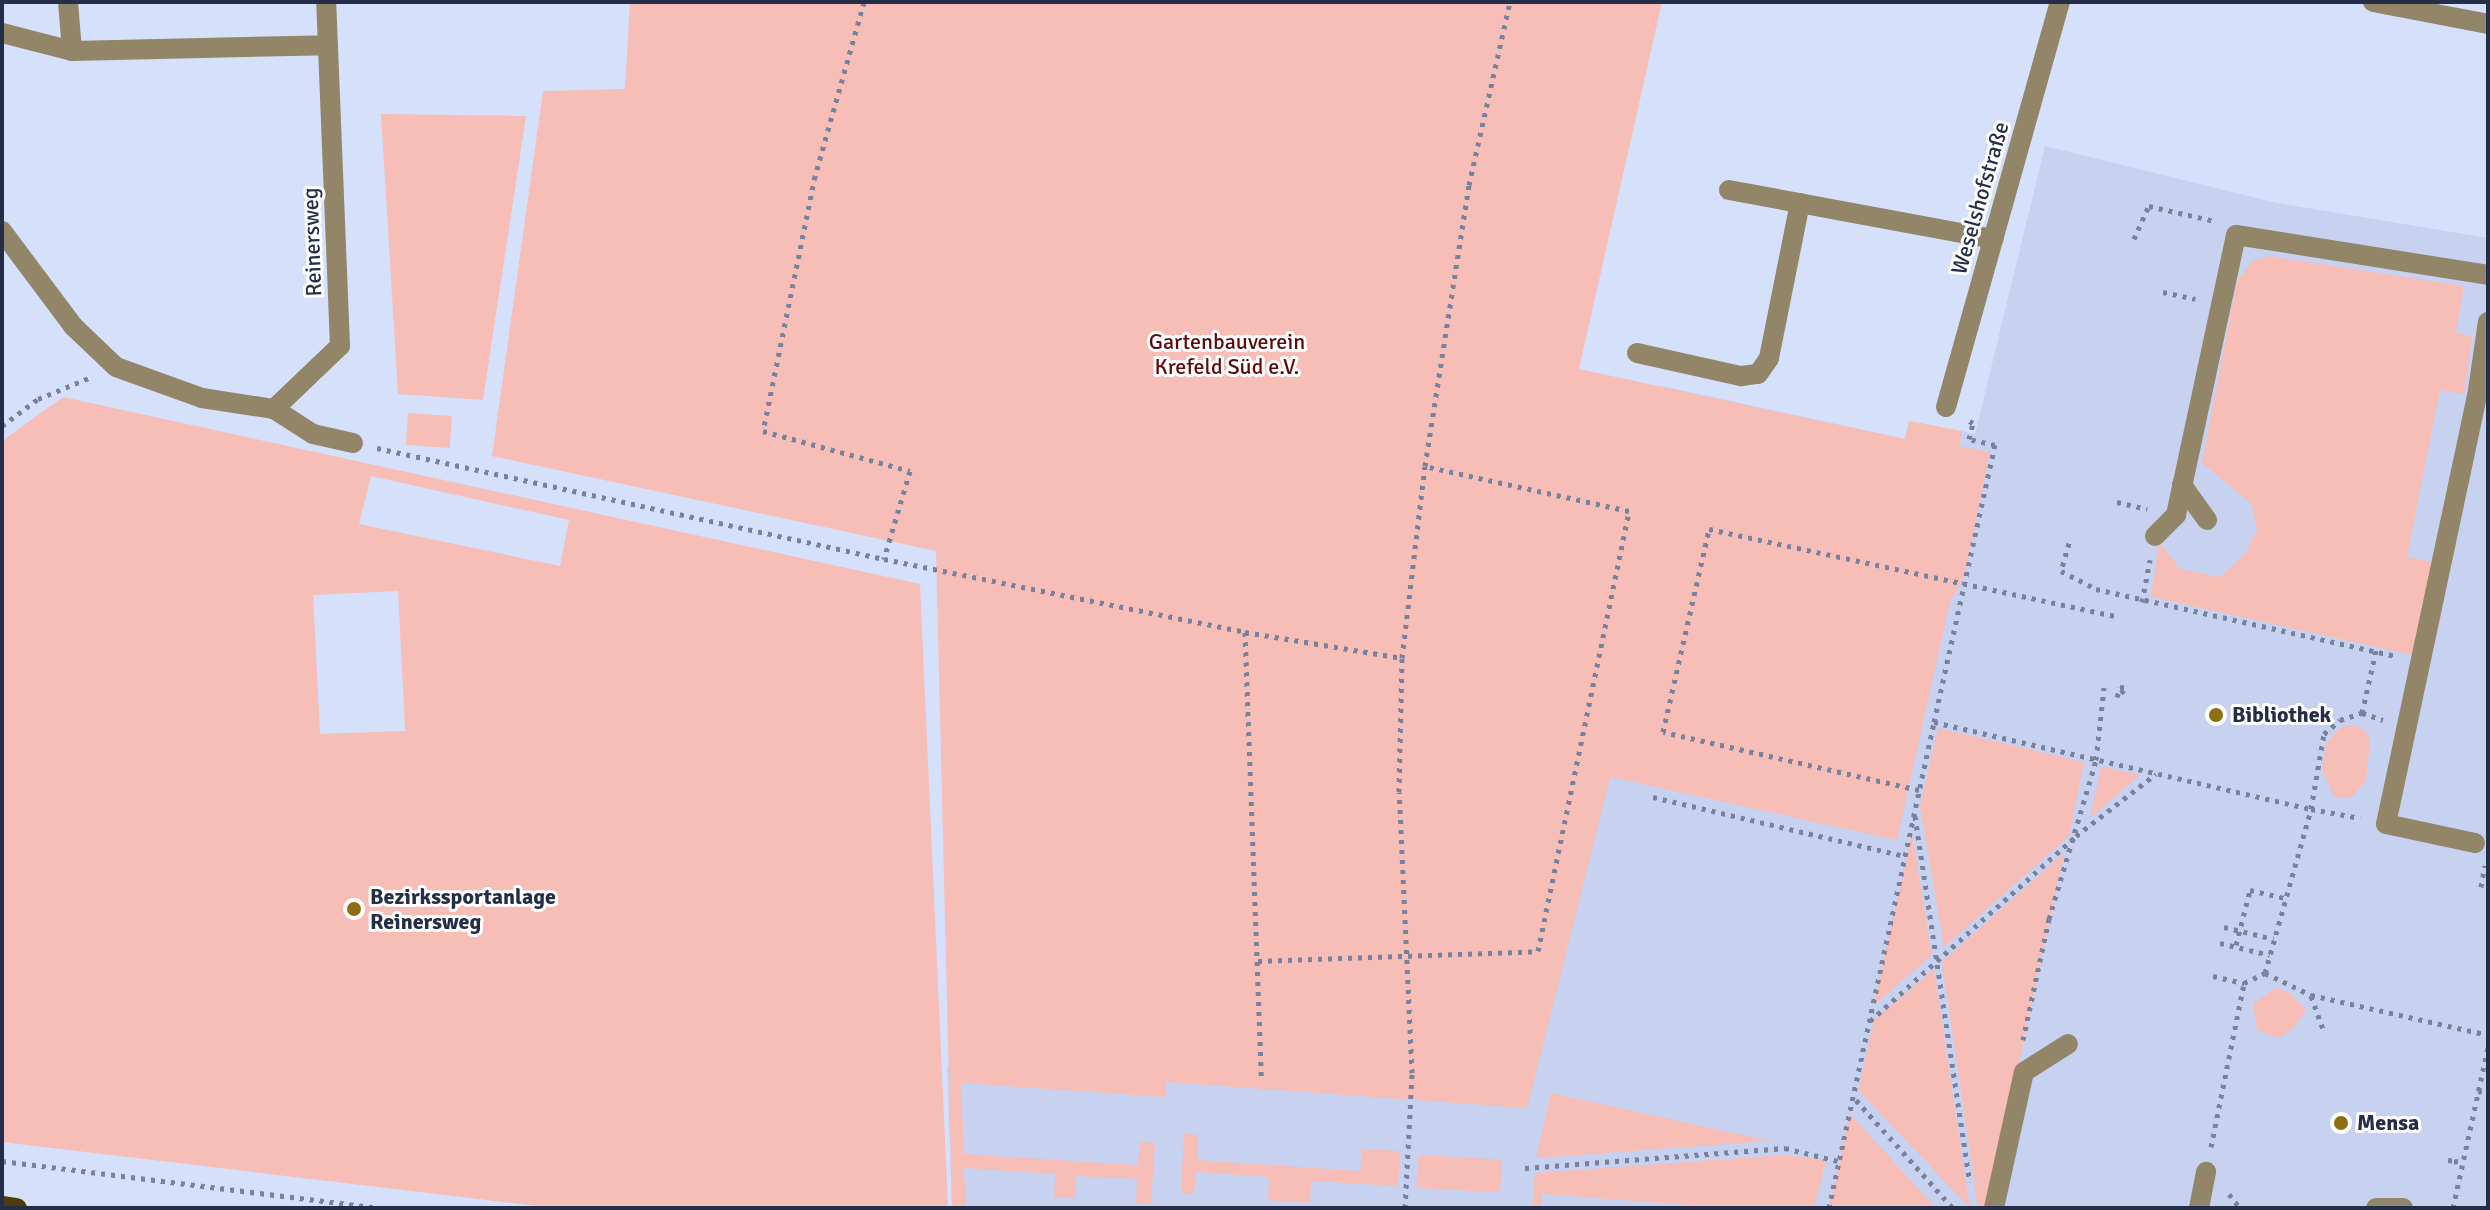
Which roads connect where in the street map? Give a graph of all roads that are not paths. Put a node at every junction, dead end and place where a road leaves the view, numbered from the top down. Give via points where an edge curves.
1 (68, 2) edge
2 (326, 2) edge
3 (2060, 2) edge
4 (2373, 2) edge
5 (2488, 24) edge
6 (2, 33) edge
7 (328, 45) junction
8 (72, 51) junction
9 (1729, 190) dead end
10 (1800, 203) junction
11 (2, 231) edge
12 (1994, 239) junction
13 (2488, 275) edge
14 (2488, 322) edge
15 (1637, 353) dead end
16 (1946, 407) road end
17 (274, 409) junction
18 (353, 443) road end
19 (2182, 485) junction
20 (2207, 520) dead end
21 (2155, 536) dead end
22 (2475, 843) dead end
23 (2068, 1044) dead end
24 (2206, 1172) road end
25 (2, 1206) edge
26 (17, 1208) edge
27 (1994, 1208) edge
28 (2199, 1208) edge
29 (2376, 1208) edge
30 (2403, 1208) edge

1 - 8 street
2 - 7 street, Reinersweg
3 - 12 street, Weselshofstraße
4 - 5 street
6 - 8 street
7 - 8 street
7 - 17 street, Reinersweg via 340,346
9 - 10 street
10 - 12 street
10 - 15 street via 1769,358 1758,374 1741,376
11 - 17 street via 73,326 116,367 202,398
12 - 16 street, Weselshofstraße
13 - 19 street via 2236,235
14 - 22 street via 2386,824
17 - 18 street via 313,434
19 - 20 street
19 - 21 street via 2176,515
23 - 27 street via 2024,1072
24 - 28 street
25 - 26 main road
29 - 30 street

